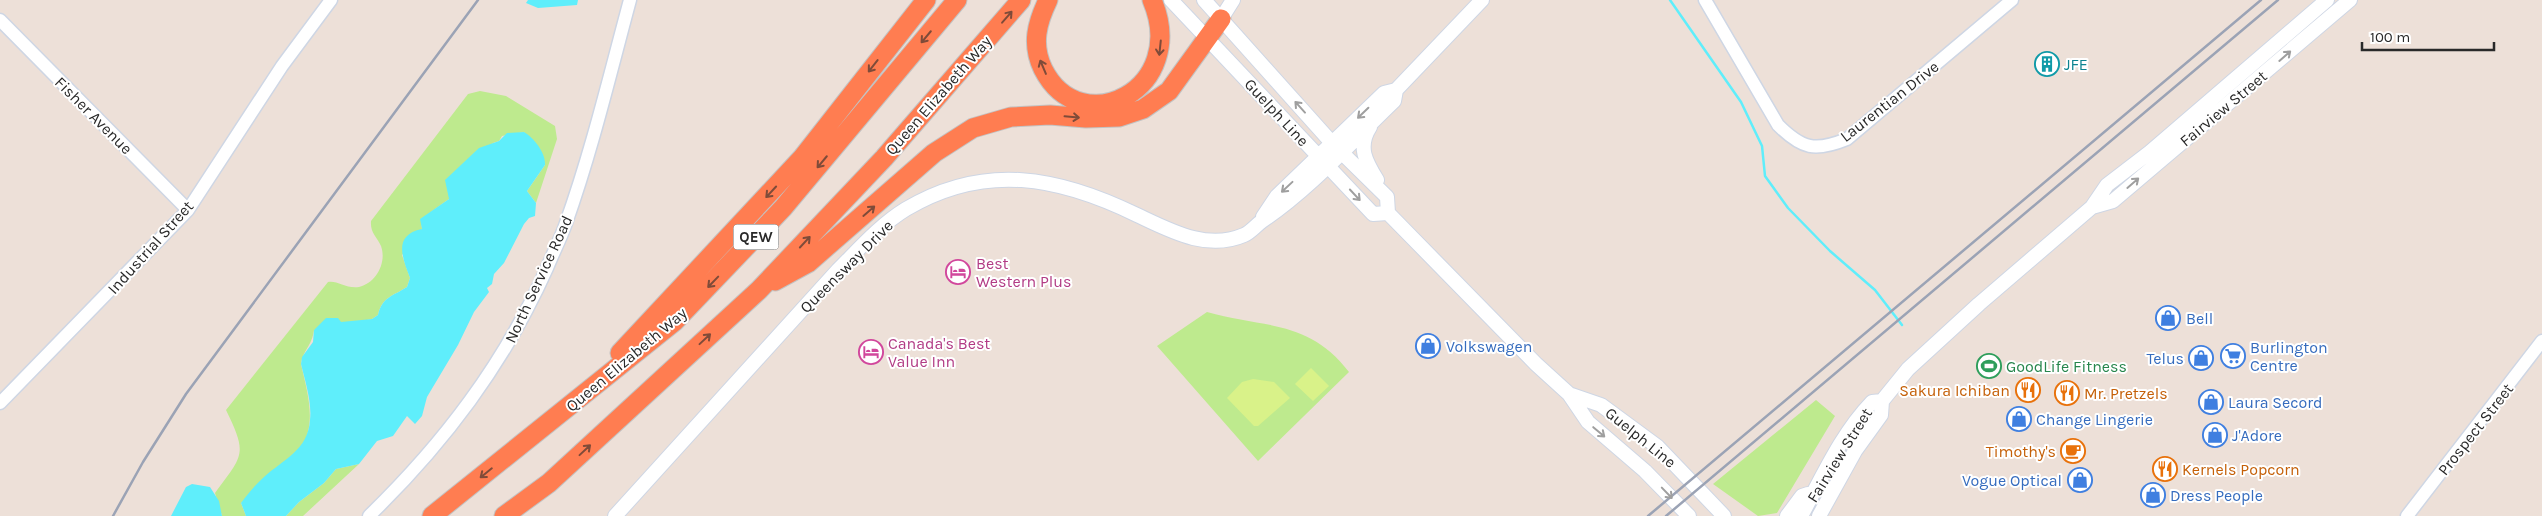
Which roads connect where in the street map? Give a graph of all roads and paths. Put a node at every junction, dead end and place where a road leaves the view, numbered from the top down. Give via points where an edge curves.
1 (332, 0) edge
2 (630, 0) edge
3 (926, 0) edge
4 (957, 0) edge
5 (1021, 0) edge
6 (1048, 0) edge
7 (1152, 0) edge
8 (1171, 0) edge
9 (1204, 0) edge
10 (1233, 0) edge
11 (1482, 0) edge
12 (1705, 0) edge
13 (2012, 0) edge
14 (2327, 0) edge
15 (2350, 0) edge
16 (1221, 19) junction
17 (0, 20) edge
18 (1208, 39) junction
19 (1396, 90) junction
20 (1376, 118) junction
21 (1337, 147) junction
22 (1323, 161) junction
23 (1387, 197) junction
24 (2092, 207) junction
25 (188, 210) junction
26 (1388, 212) junction
27 (759, 290) junction
28 (2542, 341) edge
29 (1569, 394) junction
30 (1882, 401) junction
31 (0, 404) edge
32 (524, 442) junction
33 (1815, 490) junction
34 (1711, 500) junction
35 (369, 516) edge
36 (432, 516) edge
37 (504, 516) edge
38 (615, 516) edge
39 (1689, 516) edge
40 (1724, 516) edge
41 (1734, 516) edge
42 (1787, 516) edge
43 (1801, 516) edge
44 (1819, 516) edge
45 (2407, 516) edge

1 - 25 street, Industrial Street via 282,66
2 - 35 street, North Service Road via 566,224 537,289 499,361 470,403 403,483
3 -> 32 highway via 802,158 599,376
4 -> 32 highway, Queen Elizabeth Way / QEW via 783,208 675,321
27 -> 5 highway, Queen Elizabeth Way / QEW via 884,158
7 -> 6 highway via 1161,38 1159,56 1148,79 1130,95 1111,103 1093,104 1061,93 1050,83 1041,65 1036,28
8 - 18 main road, Guelph Line
9 - 16 main road, Guelph Line
10 - 16 main road
11 - 19 main road
12 - 13 street, Laurentian Drive via 1778,125 1807,147 1827,147 1847,139
14 - 24 main road, Fairview Street via 2108,185
24 -> 15 main road, Fairview Street via 2113,200
16 - 18 highway
21 -> 16 main road, Guelph Line
17 - 25 street, Fisher Avenue
18 - 22 main road, Guelph Line
27 -> 18 highway via 808,263 934,153 973,128 1011,117 1050,115 1086,118 1119,116 1144,109 1169,91
19 - 20 main road via 1394,101
19 -> 21 main road via 1384,93
20 - 21 main road
20 - 23 main road via 1366,133 1363,152
21 - 22 main road, Queensway Drive
21 - 23 main road, Guelph Line
22 -> 26 main road, Guelph Line via 1373,214
22 - 38 main road, Queensway Drive via 1287,205 1245,234 1215,242 1195,240 1074,188 1038,180 976,182 907,209 838,270
23 - 26 main road
24 - 30 main road, Fairview Street via 1908,368
25 - 31 street, Industrial Street
26 - 29 main road, Guelph Line
37 -> 27 highway, Queen Elizabeth Way / QEW via 550,483
28 - 45 street, Prospect Street
29 - 34 main road, Guelph Line via 1601,405 1658,447
29 -> 39 main road, Guelph Line via 1588,422 1645,471
30 - 33 main road, Fairview Street via 1872,402 1866,408
30 - 44 main road, Fairview Street via 1881,415 1855,452
32 -> 36 highway, Queen Elizabeth Way / QEW
33 - 42 main road via 1802,496
33 - 43 main road, Fairview Street
34 - 40 main road, Guelph Line
34 - 41 main road

